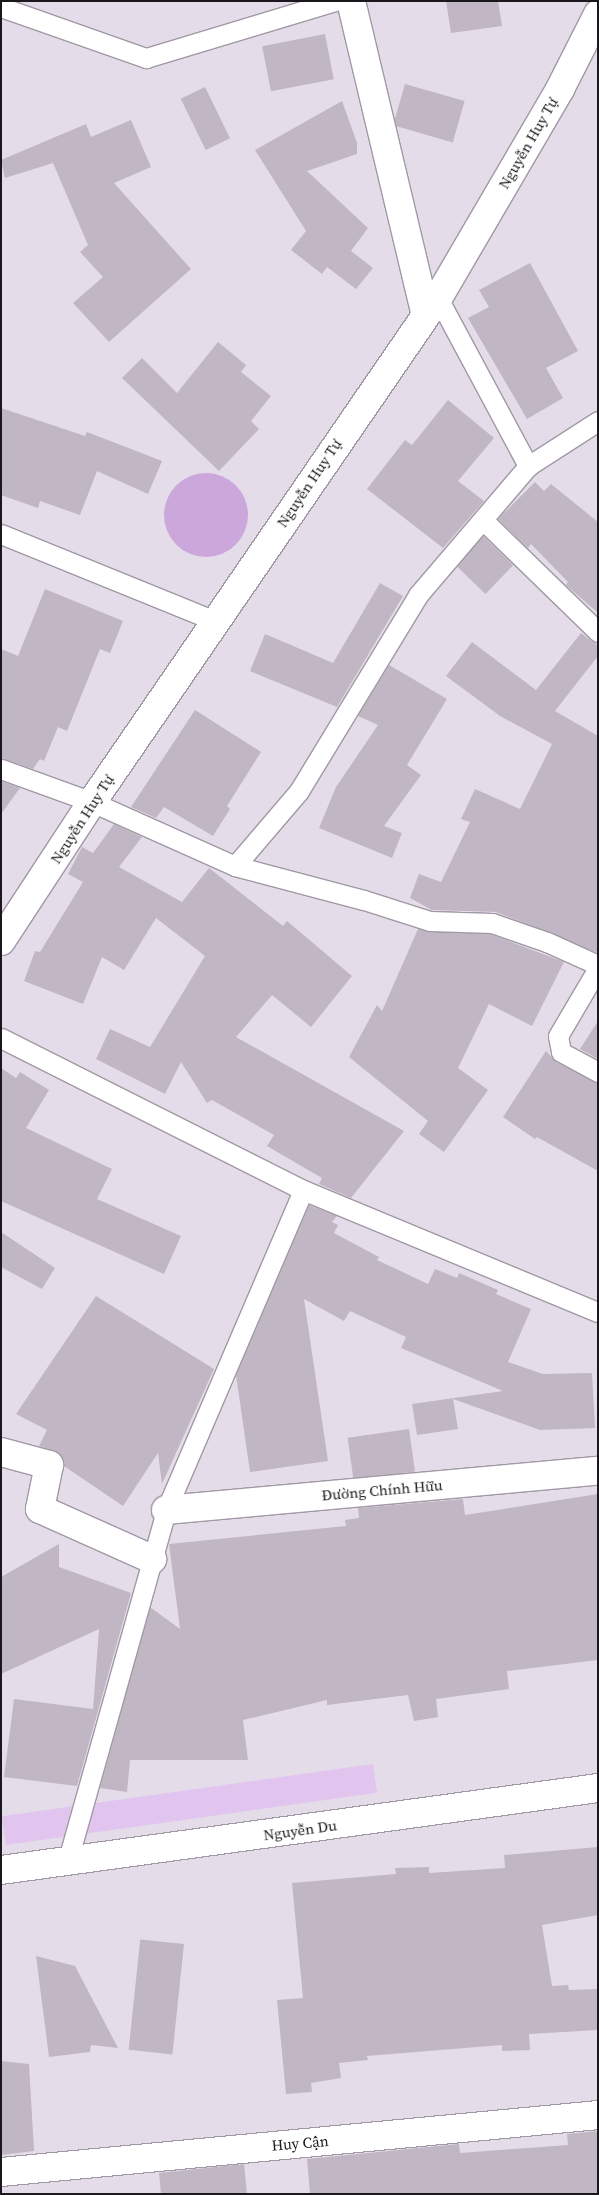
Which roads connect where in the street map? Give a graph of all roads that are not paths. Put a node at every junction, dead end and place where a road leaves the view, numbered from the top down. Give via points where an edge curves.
1 (335, 1) edge
2 (351, 1) edge
3 (1, 7) edge
4 (598, 14) edge
5 (432, 305) junction
6 (598, 421) edge
7 (528, 466) junction
8 (483, 520) junction
9 (1, 534) edge
10 (215, 621) junction
11 (598, 632) edge
12 (1, 769) edge
13 (92, 802) junction
14 (235, 866) junction
15 (1, 941) edge
16 (598, 967) edge
17 (1, 1038) edge
18 (598, 1072) edge
19 (303, 1190) junction
20 (598, 1312) edge
21 (1, 1452) edge
22 (598, 1471) edge
23 (166, 1510) junction
24 (152, 1559) junction
25 (598, 1788) edge
26 (67, 1863) junction
27 (1, 1870) edge
28 (598, 2115) edge
29 (1, 2172) edge

1 - 3 lane via 146,58
2 - 5 street
4 - 5 street, Nguyễn Huy Tự via 560,89
5 - 7 lane
5 - 10 street, Nguyễn Huy Tự
6 - 7 lane
7 - 8 lane
8 - 11 lane
8 - 14 lane via 418,595 299,791
9 - 10 lane
10 - 13 street, Nguyễn Huy Tự
12 - 13 lane
13 - 14 lane
13 - 15 street, Nguyễn Huy Tự
14 - 16 lane via 430,921 492,923 547,942
16 - 18 lane via 558,1036 561,1052
17 - 19 lane
19 - 20 lane
19 - 23 lane
21 - 24 street via 49,1465 40,1509
22 - 23 street, Đường Chính Hữu
23 - 24 lane
24 - 26 lane
25 - 26 street, Nguyễn Du
26 - 27 street, Nguyễn Du
28 - 29 street, Huy Cận

